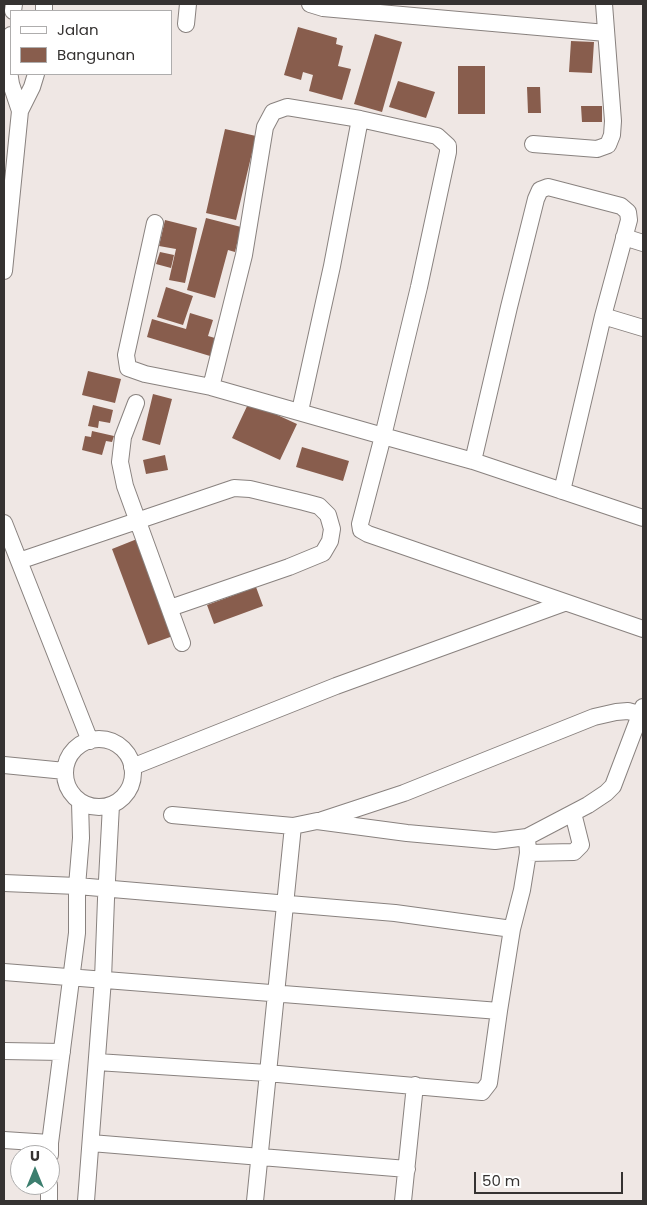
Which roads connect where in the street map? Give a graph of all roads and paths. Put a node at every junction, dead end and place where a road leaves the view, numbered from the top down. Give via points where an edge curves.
1 (188, 4) edge
2 (310, 4) edge
3 (604, 4) edge
4 (186, 24) dead end
5 (606, 33) junction
6 (10, 53) edge
7 (36, 75) edge
8 (20, 111) junction
9 (360, 119) junction
10 (533, 144) dead end
11 (155, 223) dead end
12 (624, 237) junction
13 (643, 243) edge
14 (4, 271) edge
15 (603, 316) junction
16 (643, 328) edge
17 (211, 387) junction
18 (136, 403) dead end
19 (300, 411) junction
20 (383, 436) junction
21 (473, 461) junction
22 (562, 491) junction
23 (643, 518) edge
24 (138, 521) junction
25 (4, 523) edge
26 (18, 561) junction
27 (564, 602) junction
28 (170, 608) junction
29 (643, 629) edge
30 (182, 643) dead end
31 (641, 710) edge
32 (90, 741) junction
33 (4, 765) edge
34 (132, 767) junction
35 (65, 771) junction
36 (80, 802) junction
37 (111, 805) junction
38 (573, 813) junction
39 (172, 815) dead end
40 (317, 821) junction
41 (293, 826) junction
42 (527, 845) junction
43 (4, 883) edge
44 (77, 886) junction
45 (107, 890) junction
46 (285, 904) junction
47 (512, 929) junction
48 (4, 972) edge
49 (72, 976) junction
50 (104, 979) junction
51 (275, 992) junction
52 (498, 1011) junction
53 (4, 1051) edge
54 (62, 1052) junction
55 (96, 1062) junction
56 (267, 1073) junction
57 (415, 1085) junction
58 (4, 1140) edge
59 (91, 1143) junction
60 (30, 1145) edge
61 (50, 1145) edge
62 (258, 1156) junction
63 (407, 1169) junction
64 (86, 1201) edge
65 (255, 1201) edge
66 (403, 1201) edge

1 - 4 street
2 - 5 street via 323,8
3 - 5 street
5 - 10 street via 613,121 608,145 597,149
6 - 8 street via 11,84
7 - 8 street
8 - 14 street
9 - 17 street via 287,108 273,112 266,127 244,255
9 - 19 street
9 - 20 street via 437,136 448,146
11 - 17 street via 126,355 128,368
12 - 13 street
12 - 15 street
12 - 21 street via 629,220 628,212 622,206 548,187 540,190
15 - 16 street
15 - 22 street
17 - 19 street
18 - 24 street via 123,437 120,462
19 - 20 street
20 - 21 street
20 - 27 street via 361,530
21 - 22 street
22 - 23 street
24 - 26 street
24 - 28 street
24 - 28 street via 234,488 319,506 328,515 332,528 330,541 323,553
25 - 26 street
26 - 32 street
27 - 29 street
27 - 34 street via 336,686
28 - 30 street
31 - 38 street via 613,786
31 - 40 street via 594,718 404,793
32 - 34 street via 108,741 117,745
32 - 35 street via 75,748 66,762
33 - 35 street
34 - 37 street via 133,776 126,794
35 - 36 street via 68,788
36 - 37 street via 90,806
36 - 44 street
37 - 45 street
38 - 42 street
38 - 42 street via 580,837 580,845 574,852
39 - 41 street
40 - 41 street
40 - 42 street
41 - 46 street
42 - 47 street via 522,890
43 - 44 street
44 - 45 street
44 - 49 street via 77,933
45 - 46 street
45 - 50 street
46 - 47 street via 395,913
46 - 51 street
47 - 52 street
48 - 49 street
49 - 50 street
49 - 54 street
50 - 51 street
50 - 55 street
51 - 52 street
51 - 56 street
52 - 57 street via 489,1083 482,1092
53 - 54 street
54 - 61 street
55 - 56 street
55 - 59 street
56 - 57 street
56 - 62 street
57 - 63 street
58 - 60 street
59 - 62 street
59 - 64 street
62 - 63 street
62 - 65 street
63 - 66 street

